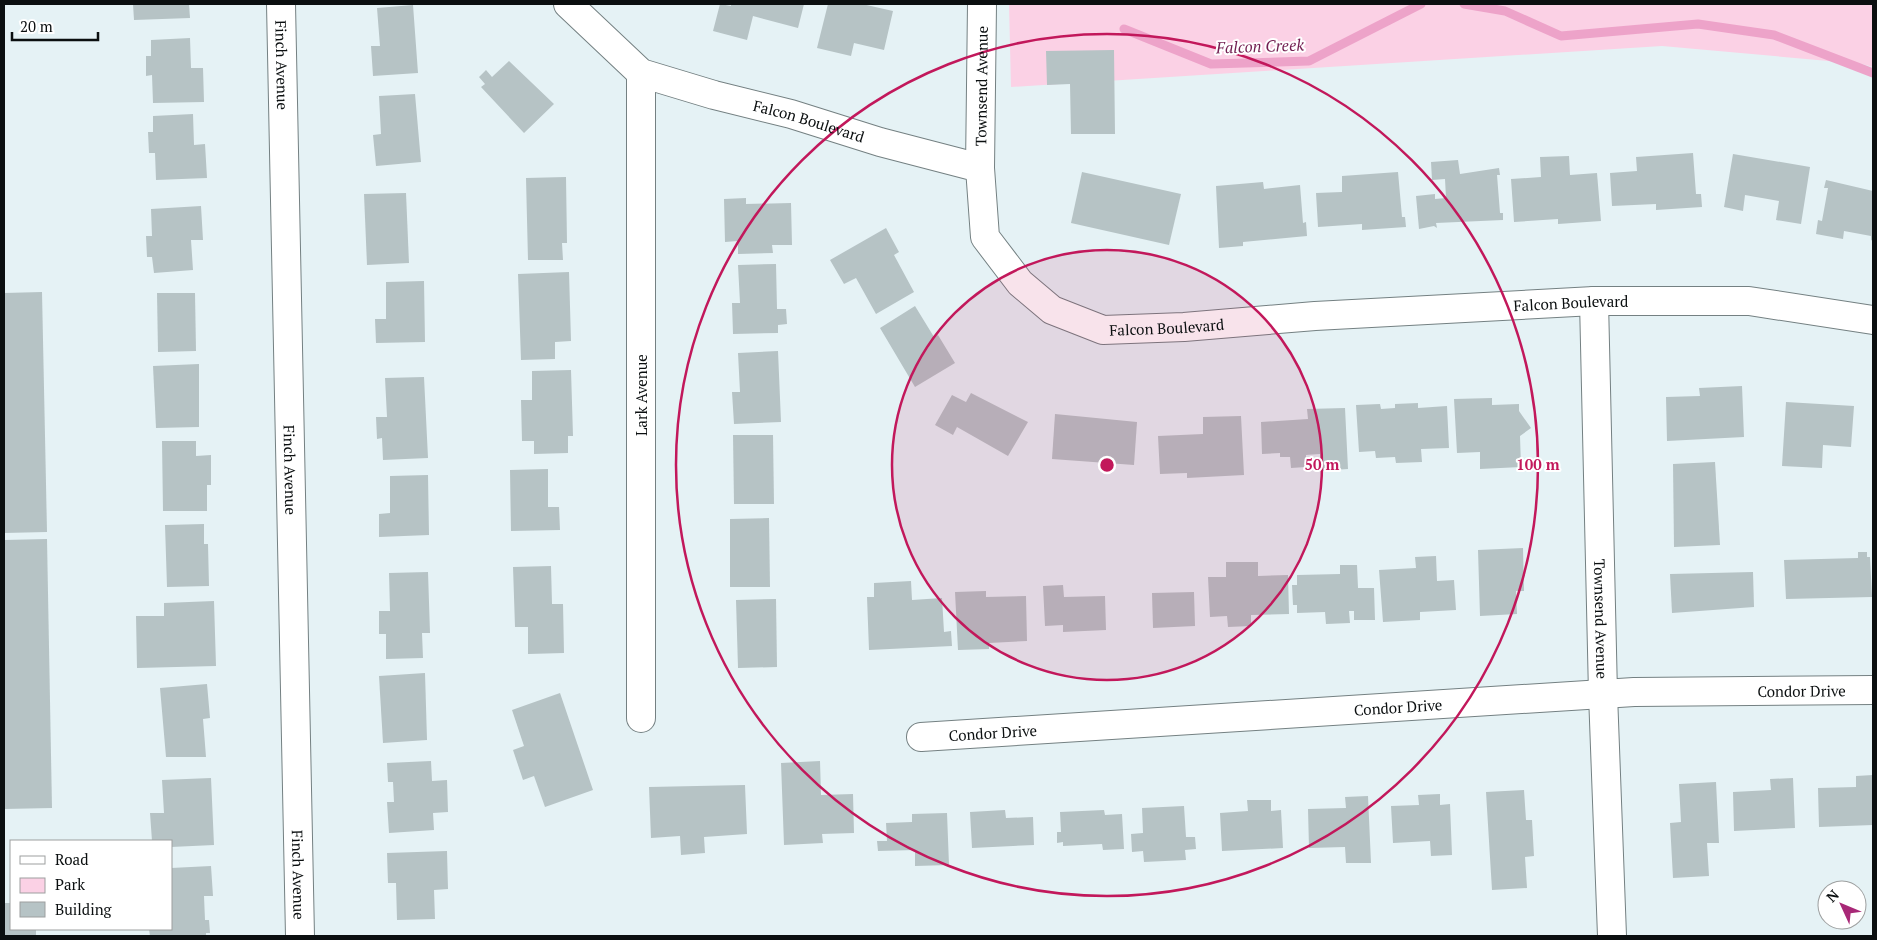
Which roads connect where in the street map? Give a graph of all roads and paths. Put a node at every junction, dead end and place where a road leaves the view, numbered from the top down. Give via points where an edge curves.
1 (281, 4) edge
2 (568, 4) edge
3 (982, 4) edge
4 (641, 73) junction
5 (980, 168) junction
6 (1594, 301) junction
7 (1873, 320) edge
8 (1873, 690) edge
9 (1603, 694) junction
10 (642, 718) dead end
11 (921, 737) dead end
12 (300, 936) edge
13 (1612, 936) edge

1 - 12 street, Finch Avenue
2 - 4 street, Falcon Boulevard
3 - 5 street, Townsend Avenue
4 - 5 street, Falcon Boulevard
4 - 10 street, Lark Avenue
5 - 6 street, Falcon Boulevard via 985,237 1020,283 1052,310 1103,330
6 - 7 street, Falcon Boulevard via 1749,301
6 - 9 street, Townsend Avenue
8 - 9 street, Condor Drive
9 - 11 street, Condor Drive
9 - 13 street, Townsend Avenue

